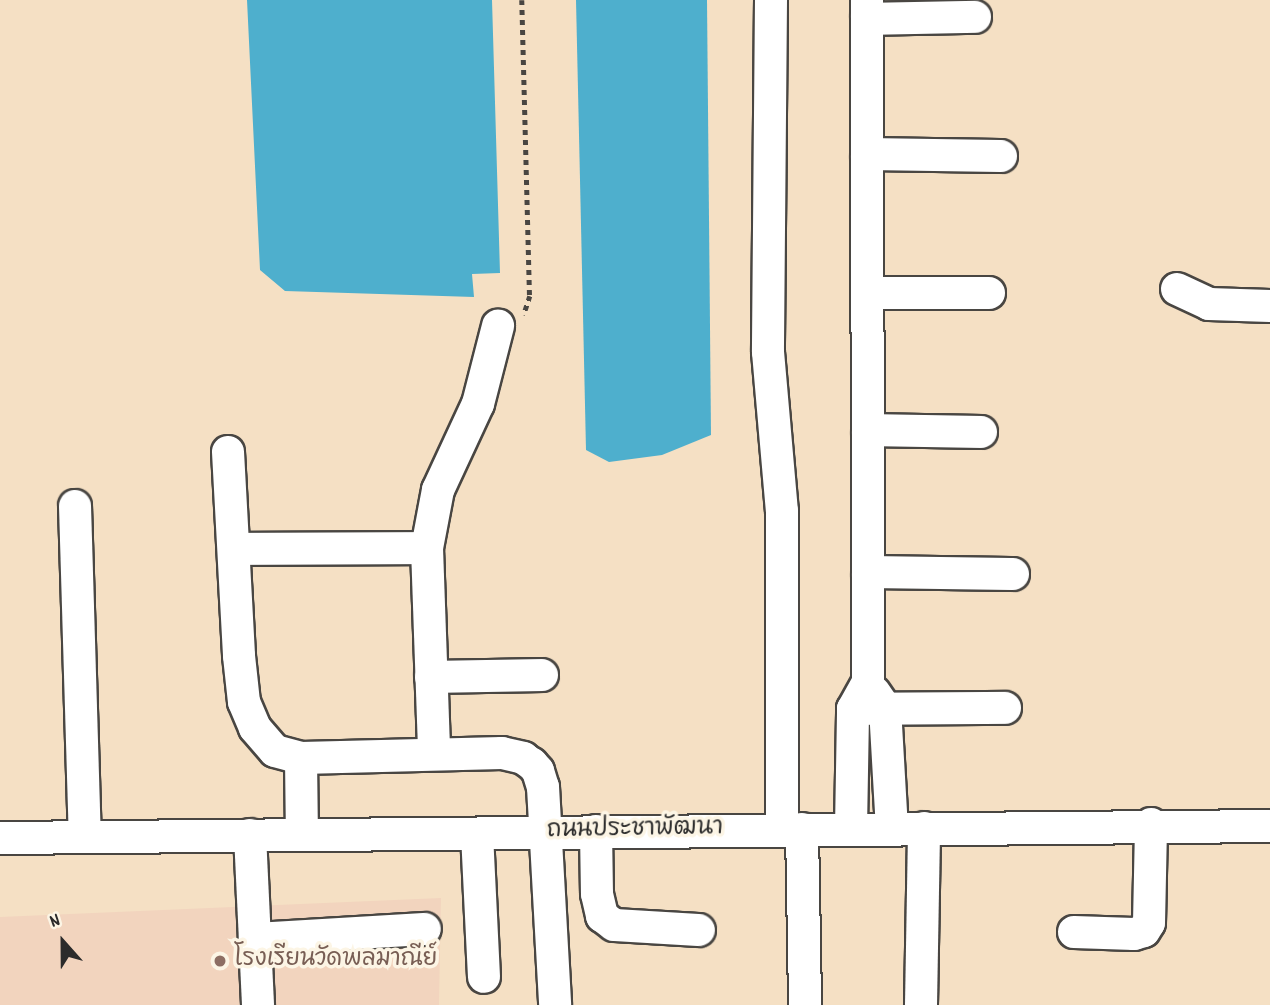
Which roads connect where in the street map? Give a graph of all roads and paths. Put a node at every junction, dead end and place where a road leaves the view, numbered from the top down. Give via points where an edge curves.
1 (522, 0) edge
2 (771, 0) edge
3 (867, 10) edge
4 (975, 17) dead end
5 (867, 154) junction
6 (1001, 156) dead end
7 (1177, 289) dead end
8 (868, 293) junction
9 (989, 293) dead end
10 (1270, 306) edge
11 (510, 323) joint
12 (868, 430) junction
13 (981, 432) dead end
14 (228, 452) dead end
15 (75, 506) dead end
16 (427, 548) junction
17 (235, 549) junction
18 (868, 572) junction
19 (1013, 574) dead end
20 (542, 675) dead end
21 (431, 677) junction
22 (860, 696) junction
23 (885, 708) junction
24 (1005, 708) dead end
25 (434, 753) junction
26 (301, 758) junction
27 (1151, 824) junction
28 (1270, 826) edge
29 (851, 828) junction
30 (892, 828) junction
31 (923, 828) junction
32 (792, 829) junction
33 (596, 831) junction
34 (547, 832) junction
35 (477, 834) junction
36 (250, 835) junction
37 (302, 835) junction
38 (85, 837) junction
39 (0, 838) edge
40 (425, 929) dead end
41 (699, 930) dead end
42 (1074, 932) dead end
43 (255, 939) junction
44 (484, 977) dead end
45 (258, 1005) edge
46 (555, 1005) edge
47 (805, 1005) edge
48 (921, 1005) edge

1 - 11 path via 530,296
2 - 32 street via 768,352 782,511
3 - 4 street
3 - 5 street
5 - 6 street
5 - 8 street
7 - 10 street via 1209,303
8 - 9 street
8 - 12 street
11 - 16 street via 438,490
12 - 13 street
12 - 18 street
14 - 17 street
15 - 38 street
16 - 17 street
16 - 21 street
17 - 26 street via 244,702 255,727 275,751
18 - 19 street
18 - 22 street
20 - 21 street
21 - 25 street
22 - 23 street
22 - 29 street
23 - 24 street
23 - 30 street
25 - 26 street
25 - 34 street via 502,752 523,758 538,771
26 - 37 street
27 - 28 street, ถนนประชาพัฒนา
27 - 31 street, ถนนประชาพัฒนา
27 - 42 street via 1149,923 1144,931
29 - 30 street, ถนนประชาพัฒนา
29 - 32 street, ถนนประชาพัฒนา
30 - 31 street, ถนนประชาพัฒนา
31 - 48 street
32 - 33 street, ถนนประชาพัฒนา
32 - 47 street
33 - 34 street, ถนนประชาพัฒนา
33 - 41 street via 602,916 614,925
34 - 35 street, ถนนประชาพัฒนา
34 - 46 street
35 - 37 street, ถนนประชาพัฒนา
35 - 44 street
36 - 37 street, ถนนประชาพัฒนา
36 - 38 street, ถนนประชาพัฒนา
36 - 43 street
38 - 39 street, ถนนประชาพัฒนา
40 - 43 street
43 - 45 street

